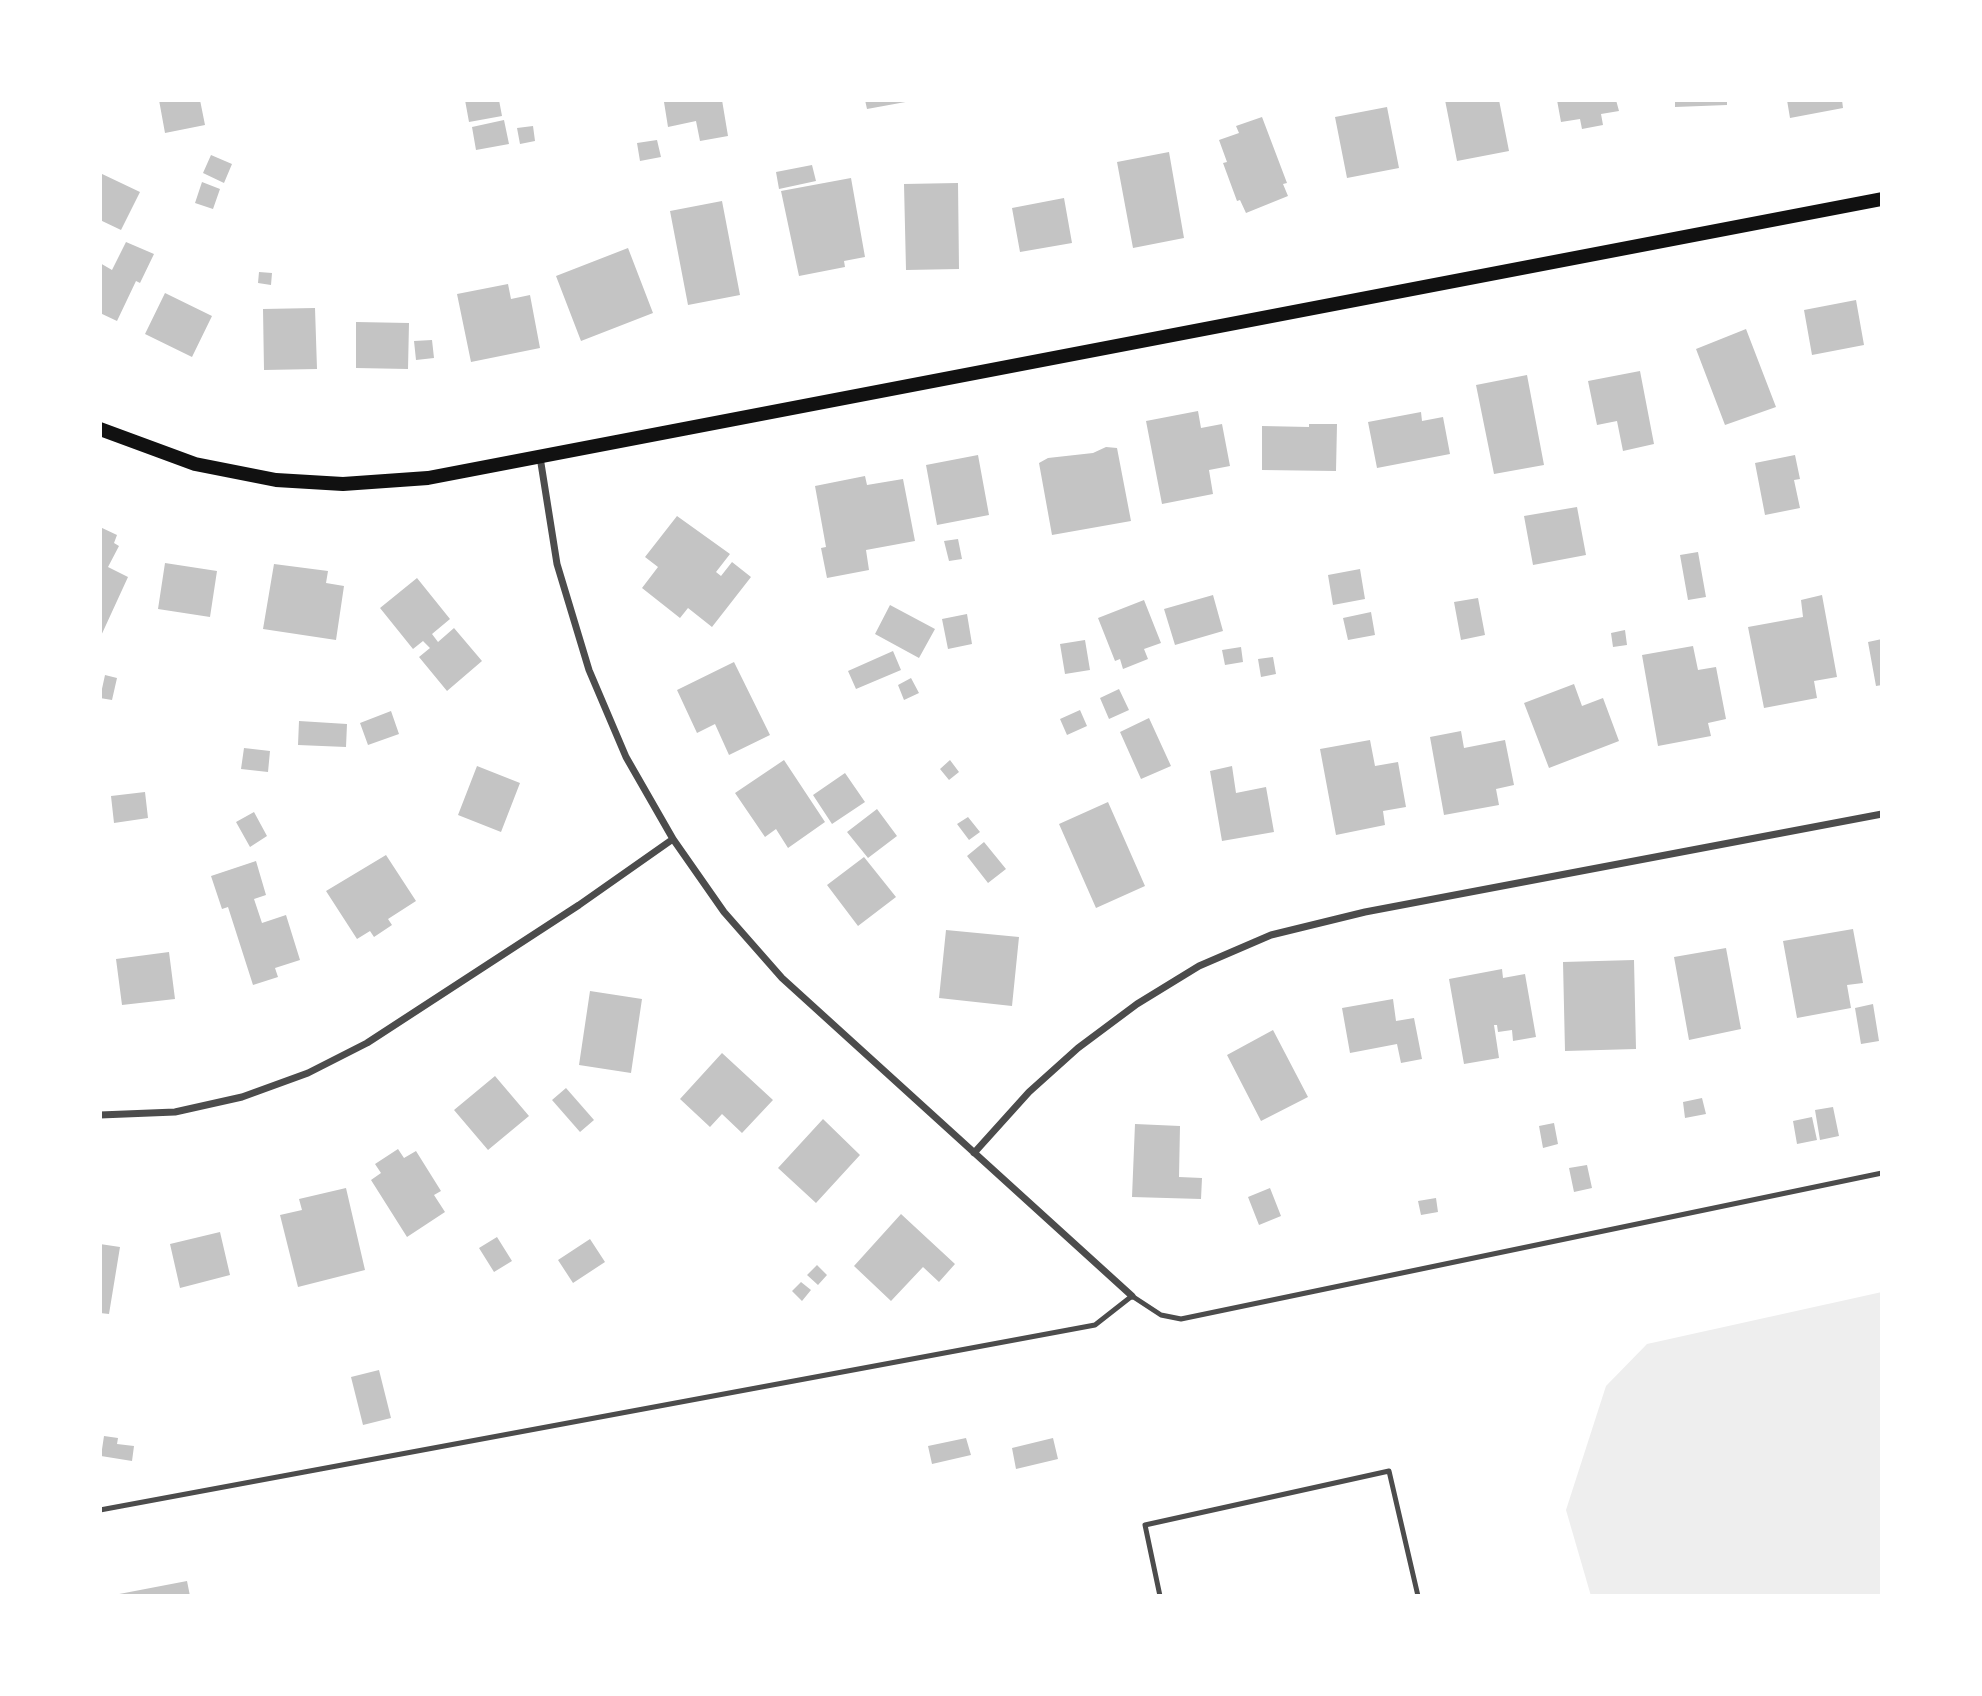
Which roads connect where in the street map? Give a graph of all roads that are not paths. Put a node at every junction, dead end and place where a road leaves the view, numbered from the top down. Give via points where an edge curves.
1 (1882, 199) edge
2 (100, 429) edge
3 (540, 457) junction
4 (1882, 814) edge
5 (673, 839) junction
6 (100, 1115) edge
7 (974, 1153) junction
8 (1882, 1173) edge
9 (1132, 1296) junction
10 (100, 1510) edge
11 (1160, 1596) edge
12 (1418, 1596) edge

1 - 3 main road
2 - 3 main road via 195,464 276,480 343,484 428,478
3 - 5 street via 557,564 589,670 626,757
4 - 7 street via 1365,912 1271,935 1199,966 1097,1033 1028,1092
5 - 6 street via 568,913 367,1042 308,1073 242,1097 175,1112
5 - 7 street via 724,912 782,978
7 - 9 street
8 - 9 lane via 1181,1319 1161,1315
9 - 10 lane via 1095,1325
11 - 12 lane via 1145,1525 1389,1471

